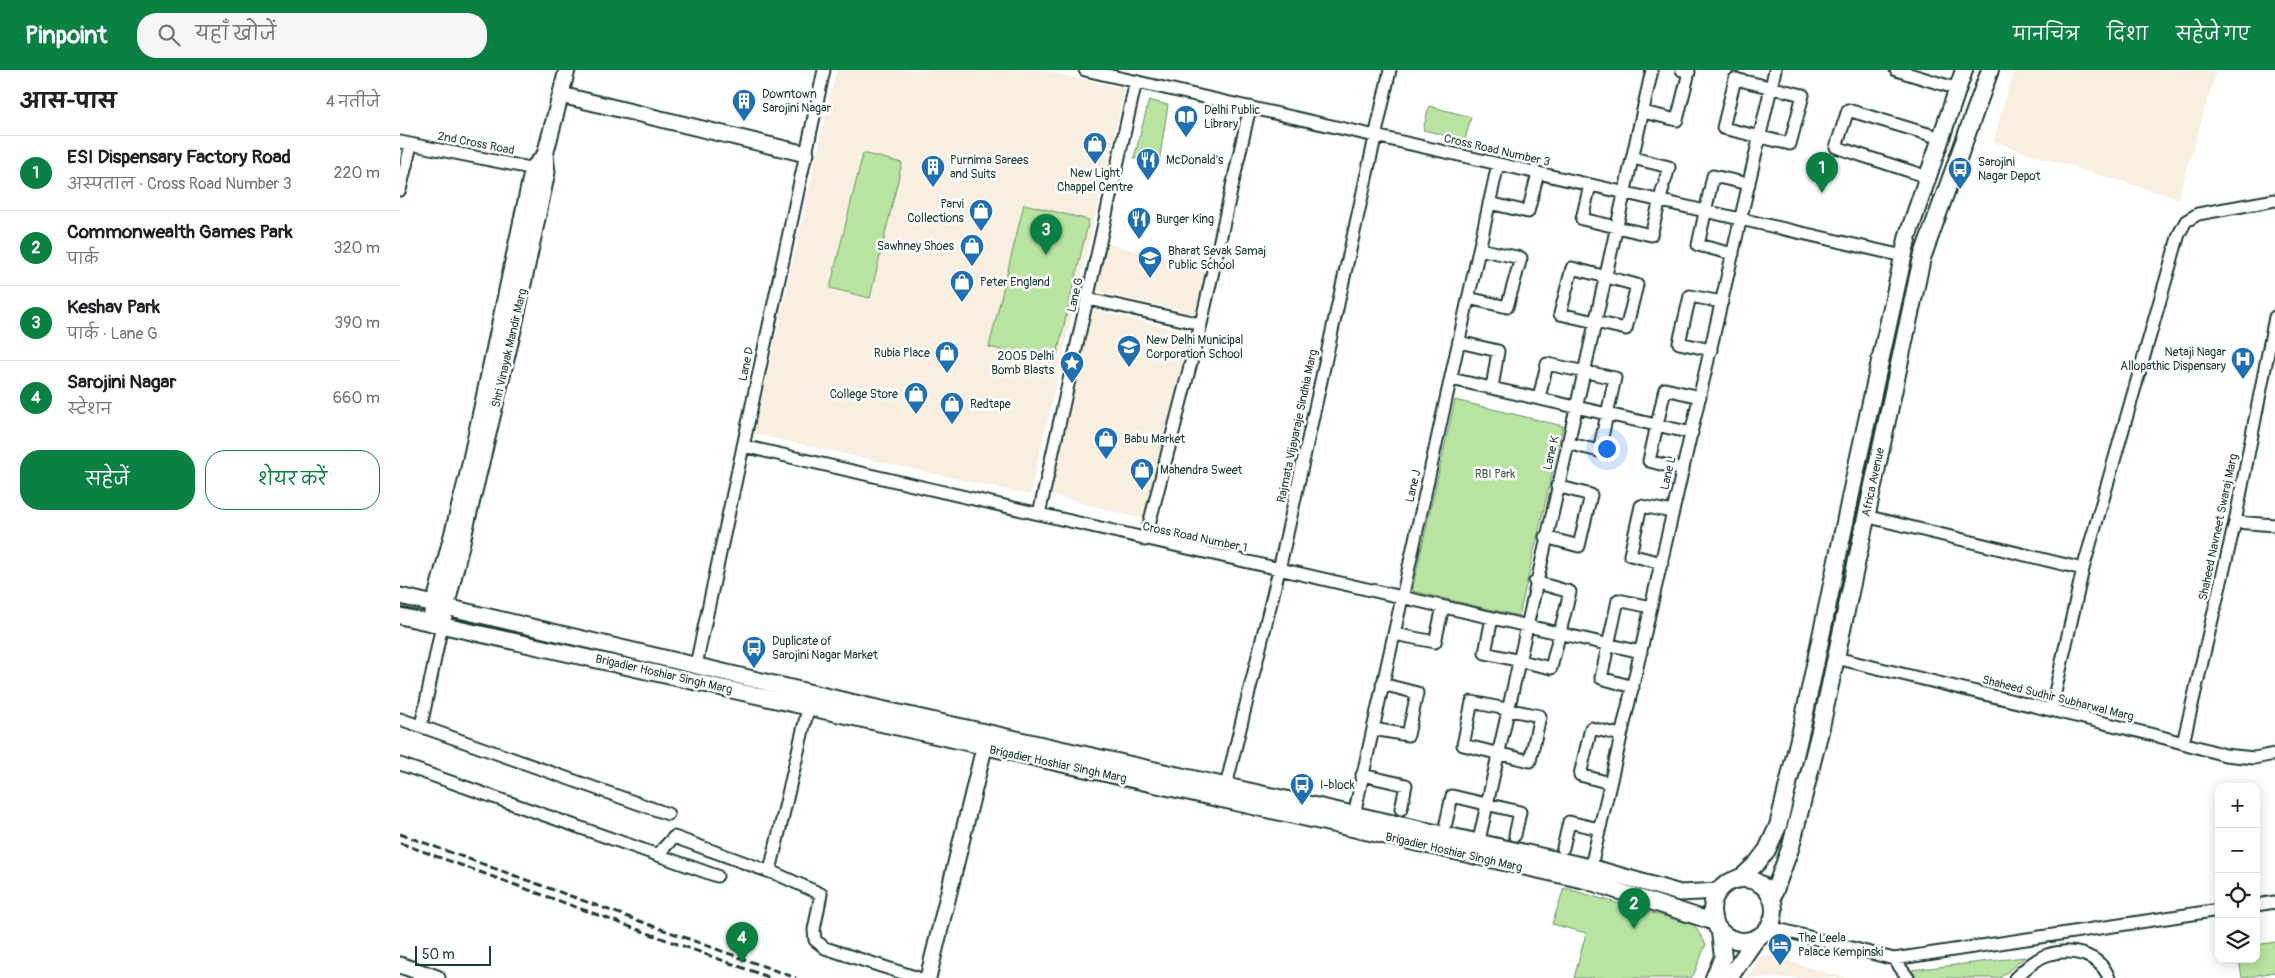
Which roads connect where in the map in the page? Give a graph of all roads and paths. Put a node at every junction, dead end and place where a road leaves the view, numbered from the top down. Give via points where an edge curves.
1 (567, 70) edge
2 (824, 70) edge
3 (1085, 70) edge
4 (1390, 70) edge
5 (1652, 70) edge
6 (1682, 70) edge
7 (1775, 70) edge
8 (1896, 70) edge
9 (1964, 70) edge
10 (1990, 70) edge
11 (1103, 72) edge
12 (1136, 81) junction
13 (1771, 88) junction
14 (1958, 89) junction
15 (561, 95) junction
16 (1250, 107) junction
17 (1643, 112) junction
18 (1376, 136) junction
19 (1760, 137) junction
20 (1941, 138) junction
21 (406, 143) edge
22 (806, 154) junction
23 (1633, 158) junction
24 (1498, 164) junction
25 (540, 170) junction
26 (1538, 173) junction
27 (1928, 177) junction
28 (1749, 184) junction
29 (1590, 185) junction
30 (400, 190) edge
31 (1626, 193) junction
32 (2275, 200) edge
33 (1660, 201) junction
34 (1489, 203) junction
35 (1705, 211) junction
36 (1741, 219) junction
37 (1618, 228) junction
38 (1479, 248) junction
39 (1733, 254) junction
40 (1903, 256) junction
41 (1606, 276) junction
42 (1468, 298) junction
43 (1088, 299) junction
44 (1722, 302) junction
45 (2275, 317) edge
46 (1595, 323) junction
47 (1201, 324) junction
48 (1459, 342) junction
49 (1711, 350) junction
50 (1584, 371) junction
51 (1451, 379) junction
52 (1492, 388) junction
53 (1700, 396) junction
54 (1539, 398) junction
55 (1576, 406) junction
56 (1608, 413) junction
57 (1657, 425) junction
58 (1692, 433) junction
59 (1567, 443) junction
60 (743, 446) junction
61 (1683, 470) junction
62 (1557, 486) junction
63 (1673, 512) junction
64 (1039, 514) junction
65 (1865, 516) junction
66 (2235, 522) junction
67 (2275, 525) edge
68 (1545, 537) junction
69 (1145, 540) junction
70 (1662, 563) junction
71 (2083, 569) junction
72 (1279, 570) junction
73 (1535, 582) junction
74 (400, 596) edge
75 (1402, 598) junction
76 (440, 605) junction
77 (1443, 607) junction
78 (1651, 607) junction
79 (400, 616) edge
80 (1492, 618) junction
81 (436, 624) junction
82 (1525, 626) junction
83 (1394, 634) junction
84 (1559, 634) junction
85 (1608, 645) junction
86 (1641, 652) junction
87 (1836, 658) junction
88 (1518, 661) junction
89 (696, 665) junction
90 (1382, 684) junction
91 (1633, 687) junction
92 (810, 699) junction
93 (1508, 708) junction
94 (2051, 710) junction
95 (400, 719) edge
96 (421, 726) junction
97 (1373, 729) junction
98 (1621, 735) junction
99 (985, 740) junction
100 (2182, 743) junction
101 (1498, 753) junction
102 (2275, 754) edge
103 (400, 764) edge
104 (1362, 775) junction
105 (1610, 783) junction
106 (1225, 794) junction
107 (1487, 803) junction
108 (1401, 809) dead end
109 (668, 814) dead end
110 (1354, 815) junction
111 (1446, 823) dead end
112 (1599, 829) junction
113 (1515, 835) dead end
114 (1563, 848) dead end
115 (1477, 849) junction
116 (657, 855) junction
117 (773, 873) junction
118 (1589, 874) junction
119 (718, 876) dead end
120 (1725, 886) junction
121 (1772, 898) junction
122 (2275, 902) edge
123 (2260, 904) edge
124 (2215, 911) edge
125 (1717, 927) junction
126 (1770, 927) junction
127 (1756, 939) junction
128 (1894, 959) junction
129 (400, 965) edge
130 (432, 977) edge
131 (918, 978) edge
132 (928, 978) edge
133 (1714, 978) edge
134 (1729, 978) edge
135 (1908, 978) edge
136 (2015, 978) edge
137 (2109, 978) edge

1 - 15 street
2 - 22 street, Lane D
3 - 11 street, Cross Road Number 3
4 - 18 street, Rajmata Vijayaraje Sindhia Marg
5 - 17 street, Lane K
6 - 17 street via 1689,72 1677,120
7 - 13 street, Lane L
8 - 14 street
9 - 14 main road, Africa Avenue
10 - 65 main road, Africa Avenue via 1922,258
11 - 12 street, Cross Road Number 3
12 - 16 street, Cross Road Number 3
12 - 43 street, Lane G
13 - 19 street, Lane L
13 - 19 street via 1803,96 1790,144
13 - 19 street via 1735,79 1724,128
14 - 20 main road, Africa Avenue
15 - 22 street
15 - 25 street
16 - 18 street, Cross Road Number 3
16 - 47 street
17 - 23 street, Lane K
18 - 24 street, Cross Road Number 3
18 - 72 street, Rajmata Vijayaraje Sindhia Marg
19 - 28 street, Lane L
20 - 27 main road, Africa Avenue
20 - 27 street via 1848,110 1836,147
21 - 25 street, 2nd Cross Road
21 - 30 street
22 - 60 street, Lane D
23 - 31 street, Lane K
23 - 33 street via 1669,167
24 - 26 street, Cross Road Number 3
24 - 34 street, Lane J
25 - 76 street, Shri Vinayak Mandir Marg via 514,326
26 - 29 street, Cross Road Number 3
26 - 34 street via 1528,212
27 - 40 main road, Africa Avenue
28 - 35 street via 1713,176
28 - 36 street, Lane L
29 - 31 street, Cross Road Number 3
29 - 37 street via 1582,219
31 - 33 street, Cross Road Number 3
31 - 37 street, Lane K
32 - 71 street via 2198,214 2186,221 2179,234
33 - 35 street, Cross Road Number 3
33 - 37 street via 1651,235
34 - 38 street, Lane J
35 - 36 street, Cross Road Number 3
35 - 39 street via 1698,244
36 - 39 street, Lane L
36 - 40 street, Cross Road Number 3
37 - 41 street, Lane K
38 - 42 street, Lane J
38 - 42 street via 1521,258 1507,307
39 - 44 street, Lane L
40 - 120 main road, Africa Avenue via 1778,826 1757,863
41 - 46 street, Lane K
41 - 46 street via 1637,285 1626,329
41 - 46 street via 1572,268 1560,314
42 - 48 street, Lane J
43 - 47 street
43 - 64 street, Lane G
44 - 49 street, Lane L
44 - 49 street via 1690,296 1679,343
45 - 66 street, Shaheed Navneet Swaraj Marg
46 - 50 street, Lane K
47 - 69 street
48 - 51 street, Lane J
48 - 52 street via 1498,351
49 - 53 street, Lane L
50 - 54 street via 1547,364
50 - 55 street, Lane K
50 - 56 street via 1615,378
51 - 52 street
51 - 75 street, Lane J
52 - 54 street
53 - 57 street via 1665,389
53 - 58 street, Lane L
54 - 55 street
55 - 56 street
55 - 59 street, Lane K
56 - 57 street
56 - 59 street via 1599,451
57 - 58 street
57 - 61 street via 1649,461
58 - 61 street, Lane L
59 - 62 street, Lane K
60 - 64 street, Cross Road Number 1
60 - 89 street, Lane D
61 - 63 street, Lane L
62 - 68 street, Lane K
62 - 68 street via 1591,495 1579,546
63 - 70 street, Lane L
63 - 70 street via 1641,506 1630,555
64 - 69 street, Cross Road Number 1
65 - 71 street
65 - 87 main road, Africa Avenue
66 - 67 street
66 - 100 street, Shaheed Navneet Swaraj Marg
68 - 73 street, Lane K
69 - 72 street, Cross Road Number 1
70 - 78 street, Lane L
71 - 94 street
72 - 75 street, Cross Road Number 1
72 - 106 street, Rajmata Vijayaraje Sindhia Marg
73 - 82 street, Lane K
73 - 84 street via 1570,592
74 - 76 street
75 - 77 street, Cross Road Number 1
75 - 83 street, Lane J
76 - 81 street, Shri Vinayak Mandir Marg
76 - 89 street
77 - 80 street, Cross Road Number 1
77 - 83 street via 1435,642
78 - 85 street via 1618,600
78 - 86 street, Lane L
79 - 81 street, Brigadier Hoshiar Singh Marg
80 - 82 street, Cross Road Number 1
80 - 88 street via 1485,653
81 - 92 street, Brigadier Hoshiar Singh Marg
81 - 96 street
82 - 84 street, Cross Road Number 1
82 - 88 street, Lane K
83 - 90 street, Lane J
84 - 85 street, Cross Road Number 1
84 - 88 street via 1551,668
85 - 86 street, Cross Road Number 1
85 - 91 street via 1601,678
86 - 91 street, Lane L
87 - 94 street, Shaheed Sudhir Subharwal Marg
87 - 121 main road, Africa Avenue via 1791,846
88 - 93 street, Lane K
89 - 92 street
90 - 97 street, Lane J
90 - 97 street via 1417,693 1408,735
91 - 98 street, Lane L
92 - 99 street, Brigadier Hoshiar Singh Marg
92 - 117 street via 770,869
93 - 101 street, Lane K
93 - 101 street via 1540,716 1530,761
93 - 101 street via 1472,702 1463,745
94 - 100 street, Shaheed Sudhir Subharwal Marg
95 - 96 street
96 - 109 street
97 - 104 street, Lane J
98 - 105 street, Lane L
98 - 105 street via 1591,728 1580,775
99 - 106 street, Brigadier Hoshiar Singh Marg
99 - 132 street
100 - 102 street, Shaheed Sudhir Subharwal Marg via 2225,755 2254,758
101 - 107 street, Lane K
103 - 116 street
104 - 108 street via 1406,785
104 - 110 street, Lane J
105 - 112 street, Lane L
106 - 110 street, Brigadier Hoshiar Singh Marg
106 - 115 street, Brigadier Hoshiar Singh Marg
107 - 111 street via 1452,796
107 - 113 street via 1520,812
107 - 115 street, Lane K
110 - 115 street, Brigadier Hoshiar Singh Marg
112 - 114 street via 1569,822
112 - 118 street, Lane L
115 - 118 street, Brigadier Hoshiar Singh Marg
116 - 117 street via 674,837
116 - 119 street
117 - 131 street via 821,894 814,930 816,940 825,948
118 - 120 street, Brigadier Hoshiar Singh Marg via 1680,893
118 - 125 street, Brigadier Hoshiar Singh Marg
120 - 121 main road via 1751,880 1760,884
120 - 125 main road via 1712,907
121 - 126 main road via 1774,918
122 - 123 street
124 - 128 street
125 - 127 main road via 1737,941
125 - 133 main road via 1723,957
126 - 127 main road
126 - 128 street
127 - 134 main road
128 - 135 street
129 - 130 street
136 - 137 street via 2046,955 2067,951 2091,956 2106,970

